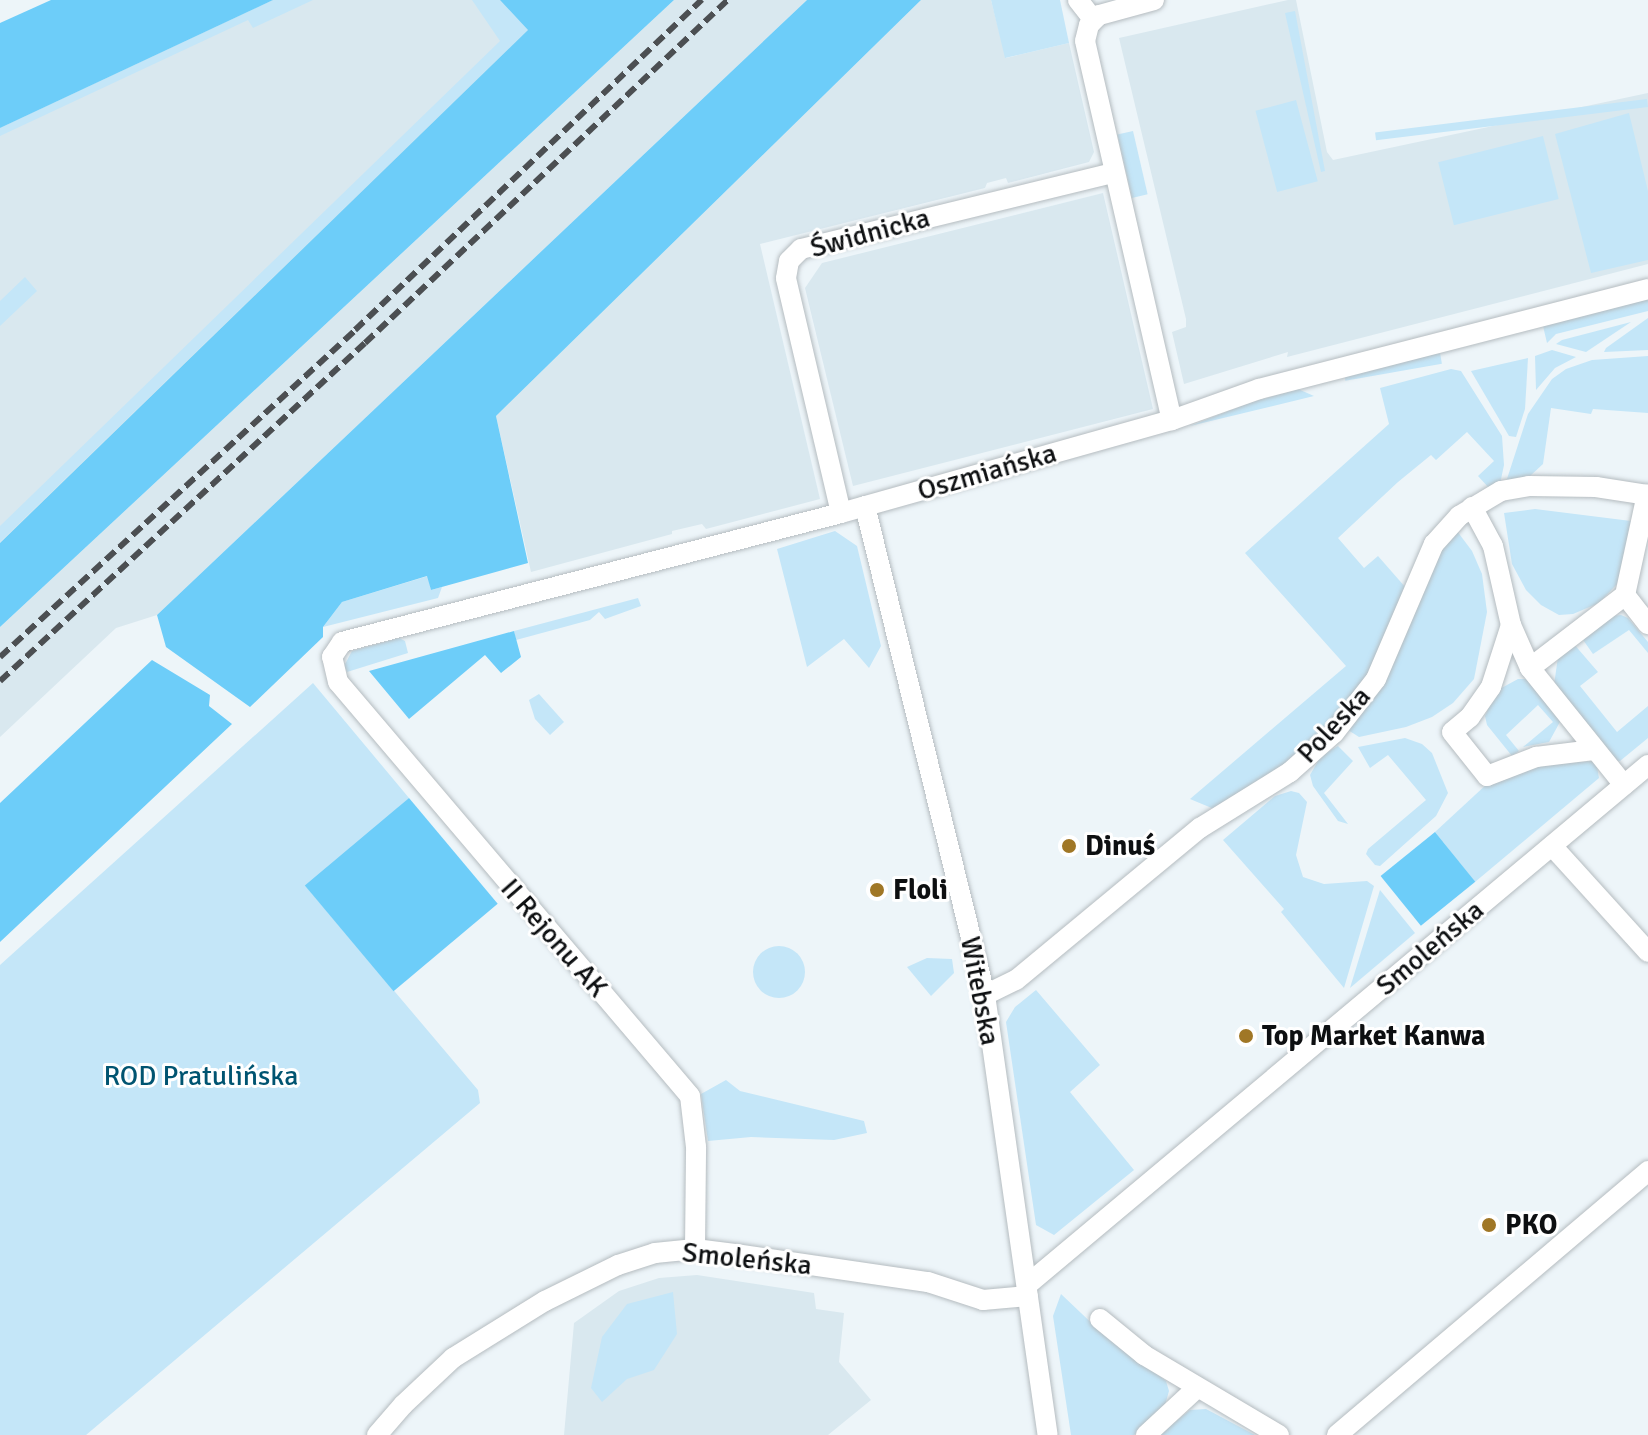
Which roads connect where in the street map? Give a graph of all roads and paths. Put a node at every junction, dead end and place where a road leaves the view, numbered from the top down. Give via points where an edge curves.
1 (1078, 0) edge
2 (1154, 0) edge
3 (1093, 19) junction
4 (1113, 173) junction
5 (1648, 289) edge
6 (1172, 420) junction
7 (1647, 494) edge
8 (865, 506) junction
9 (1472, 507) junction
10 (841, 513) junction
11 (1625, 595) junction
12 (1648, 624) edge
13 (1511, 625) junction
14 (332, 657) joint
15 (1530, 668) junction
16 (1594, 750) junction
17 (1648, 765) edge
18 (1624, 785) junction
19 (1552, 846) junction
20 (1648, 952) edge
21 (985, 995) junction
22 (1648, 1171) edge
23 (695, 1249) junction
24 (1028, 1290) junction
25 (1100, 1319) dead end
26 (1197, 1388) junction
27 (377, 1435) edge
28 (1048, 1435) edge
29 (1146, 1435) edge
30 (1279, 1435) edge
31 (1337, 1435) edge

1 - 3 street
2 - 3 street
3 - 4 street via 1085,41
4 - 6 street
4 - 10 street, Świdnicka via 801,249 789,261 786,278
5 - 6 street, Oszmiańska via 1259,389
6 - 8 street, Oszmiańska
7 - 9 street, Poleska via 1540,485 1501,491
7 - 11 street
8 - 10 street, Oszmiańska
8 - 21 street, Witebska
9 - 13 street via 1493,546
9 - 21 street, Poleska via 1434,544 1376,679 1334,733 1290,772 1200,828 1016,980
10 - 14 street, Oszmiańska via 350,638
11 - 12 street
11 - 15 street
13 - 15 street
13 - 16 street via 1491,687 1452,732 1487,776 1536,757
14 - 23 street, II Rejonu AK via 338,682 690,1096 696,1147
15 - 16 street
16 - 18 street
17 - 18 street, Smoleńska
18 - 19 street, Smoleńska
19 - 20 street
19 - 24 street, Smoleńska
21 - 24 street, Witebska
22 - 31 street
23 - 24 street, Smoleńska via 928,1282 983,1300
23 - 27 street, Smoleńska via 655,1253 618,1265 545,1301 453,1358
24 - 28 street, Witebska
25 - 26 street
26 - 29 street
26 - 30 street

